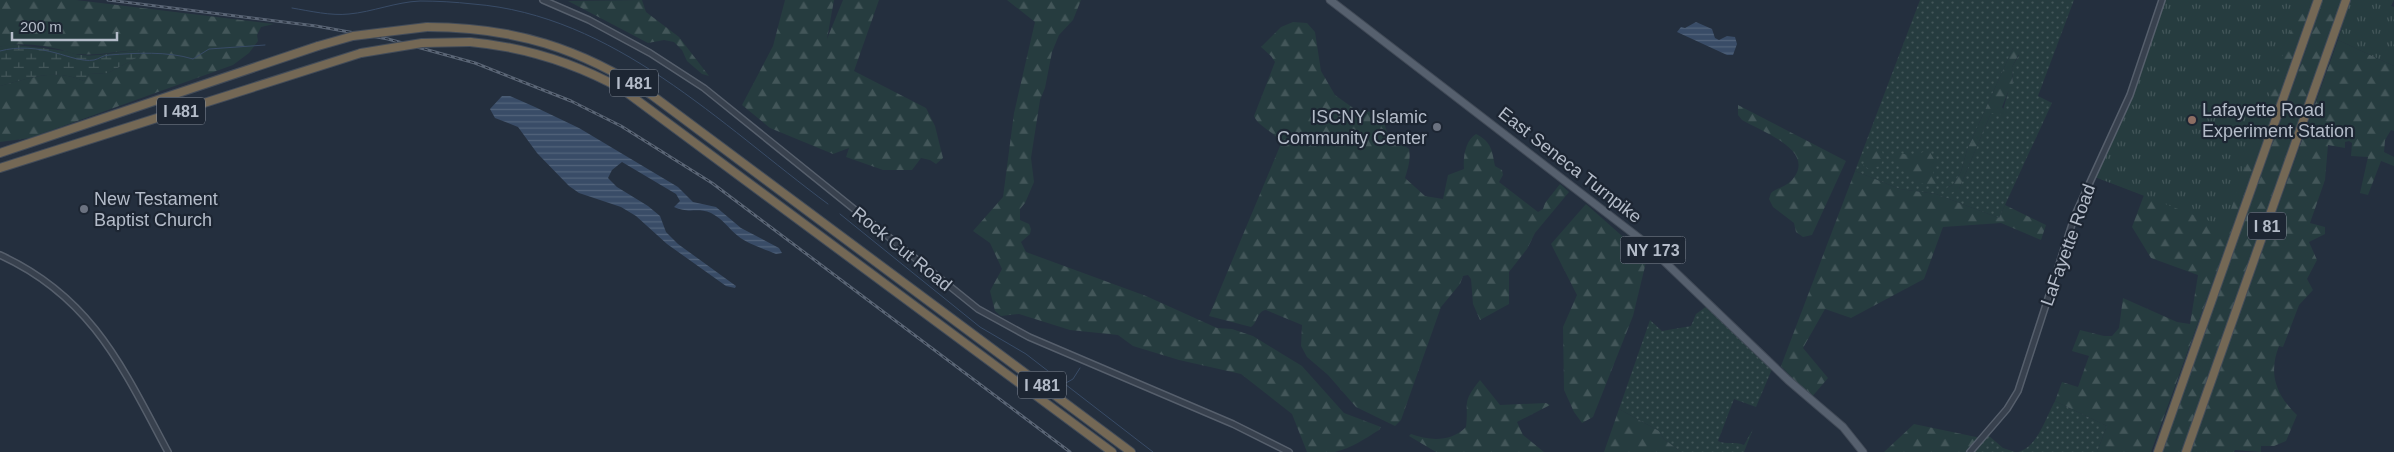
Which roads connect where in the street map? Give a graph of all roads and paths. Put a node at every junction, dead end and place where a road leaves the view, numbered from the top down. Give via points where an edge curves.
1 (543, 0) edge
2 (1330, 0) edge
3 (2162, 0) edge
4 (2318, 0) edge
5 (2346, 0) edge
6 (0, 153) edge
7 (0, 168) edge
8 (0, 255) edge
9 (168, 452) edge
10 (1112, 452) edge
11 (1131, 452) edge
12 (1289, 452) edge
13 (1863, 452) edge
14 (1970, 452) edge
15 (2158, 452) edge
16 (2186, 452) edge

1 - 12 street, Rock Cut Road via 650,53 704,88 955,292 993,318 1029,337 1263,437
2 - 13 main road, East Seneca Turnpike / NY 173 via 1644,241 1788,380 1842,427
3 - 14 street, LaFayette Road via 2130,95 2075,215 2018,391
4 - 15 highway, I 81
5 - 16 highway, I 81
6 - 11 highway, I 481, bridge via 318,46 370,33 427,26 514,34 596,62 653,96
7 - 10 highway, I 481, bridge via 361,53 422,43 470,42 527,50 570,63 643,103
8 - 9 street via 48,282 92,323 116,356

